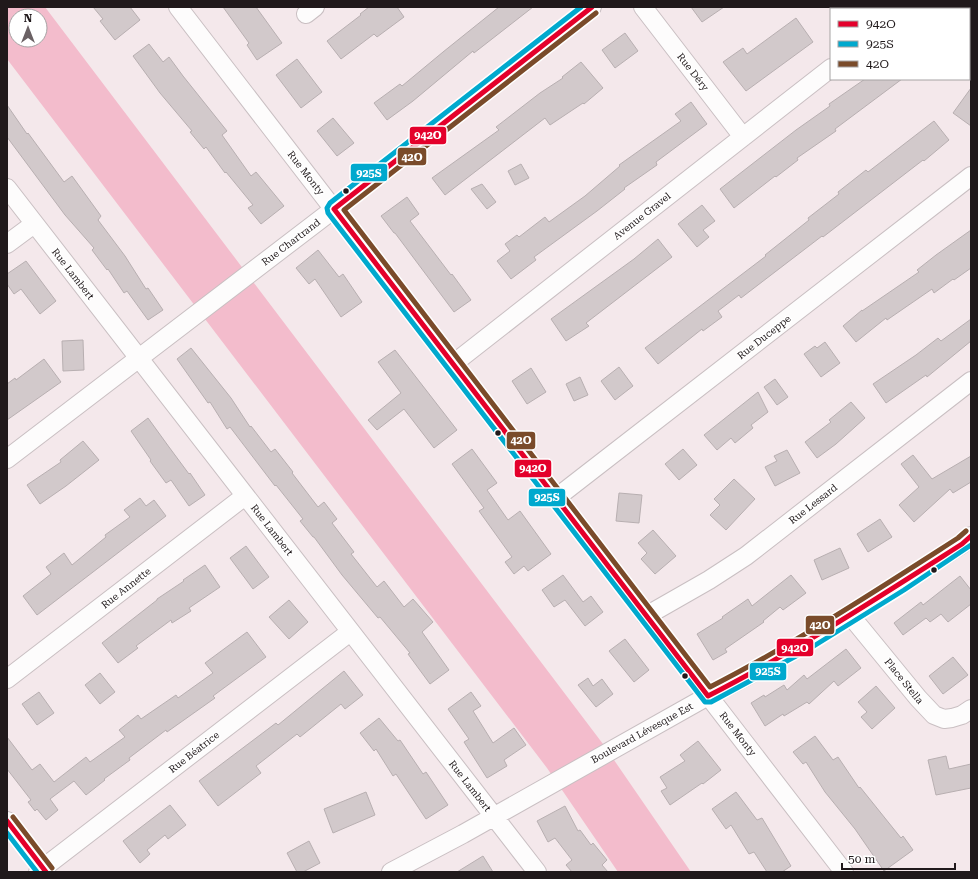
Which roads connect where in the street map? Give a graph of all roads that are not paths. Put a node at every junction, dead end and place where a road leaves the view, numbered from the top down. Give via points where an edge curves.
1 (178, 7) edge
2 (592, 7) edge
3 (643, 7) edge
4 (830, 69) edge
5 (743, 137) junction
6 (971, 176) edge
7 (7, 188) edge
8 (334, 209) junction
9 (34, 224) junction
10 (7, 244) edge
11 (138, 358) junction
12 (453, 364) junction
13 (971, 381) edge
14 (7, 459) edge
15 (245, 496) junction
16 (556, 498) junction
17 (968, 545) edge
18 (850, 615) junction
19 (646, 616) junction
20 (350, 632) junction
21 (7, 679) edge
22 (708, 696) junction
23 (971, 709) edge
24 (494, 817) junction
25 (7, 821) edge
26 (42, 871) edge
27 (391, 872) edge
28 (537, 872) edge
29 (844, 872) edge

1 - 8 street, Rue Monty
2 - 8 street, Rue Chartrand
3 - 5 street, Rue Déry
4 - 5 street, Avenue Gravel
5 - 12 street, Avenue Gravel
6 - 16 street, Rue Duceppe
7 - 9 street, Rue Lambert
8 - 11 street, Rue Chartrand
8 - 12 street, Rue Monty
9 - 10 street
9 - 11 street, Rue Lambert
11 - 14 street, Rue Chartrand
11 - 15 street, Rue Lambert
12 - 16 street, Rue Monty
13 - 19 street, Rue Lessard via 746,556
15 - 20 street, Rue Lambert
15 - 21 street, Rue Annette
16 - 19 street, Rue Monty
17 - 18 street, Boulevard Lévesque Est
18 - 22 street, Boulevard Lévesque Est via 741,680
18 - 23 street, Place Stella via 934,715 944,719 952,718
19 - 22 street, Rue Monty
20 - 24 street, Rue Lambert
20 - 26 street, Rue Béatrice
22 - 24 street, Boulevard Lévesque Est
22 - 29 street, Rue Monty
24 - 27 street, Boulevard Lévesque Est
24 - 28 street, Rue Lambert
25 - 26 street

